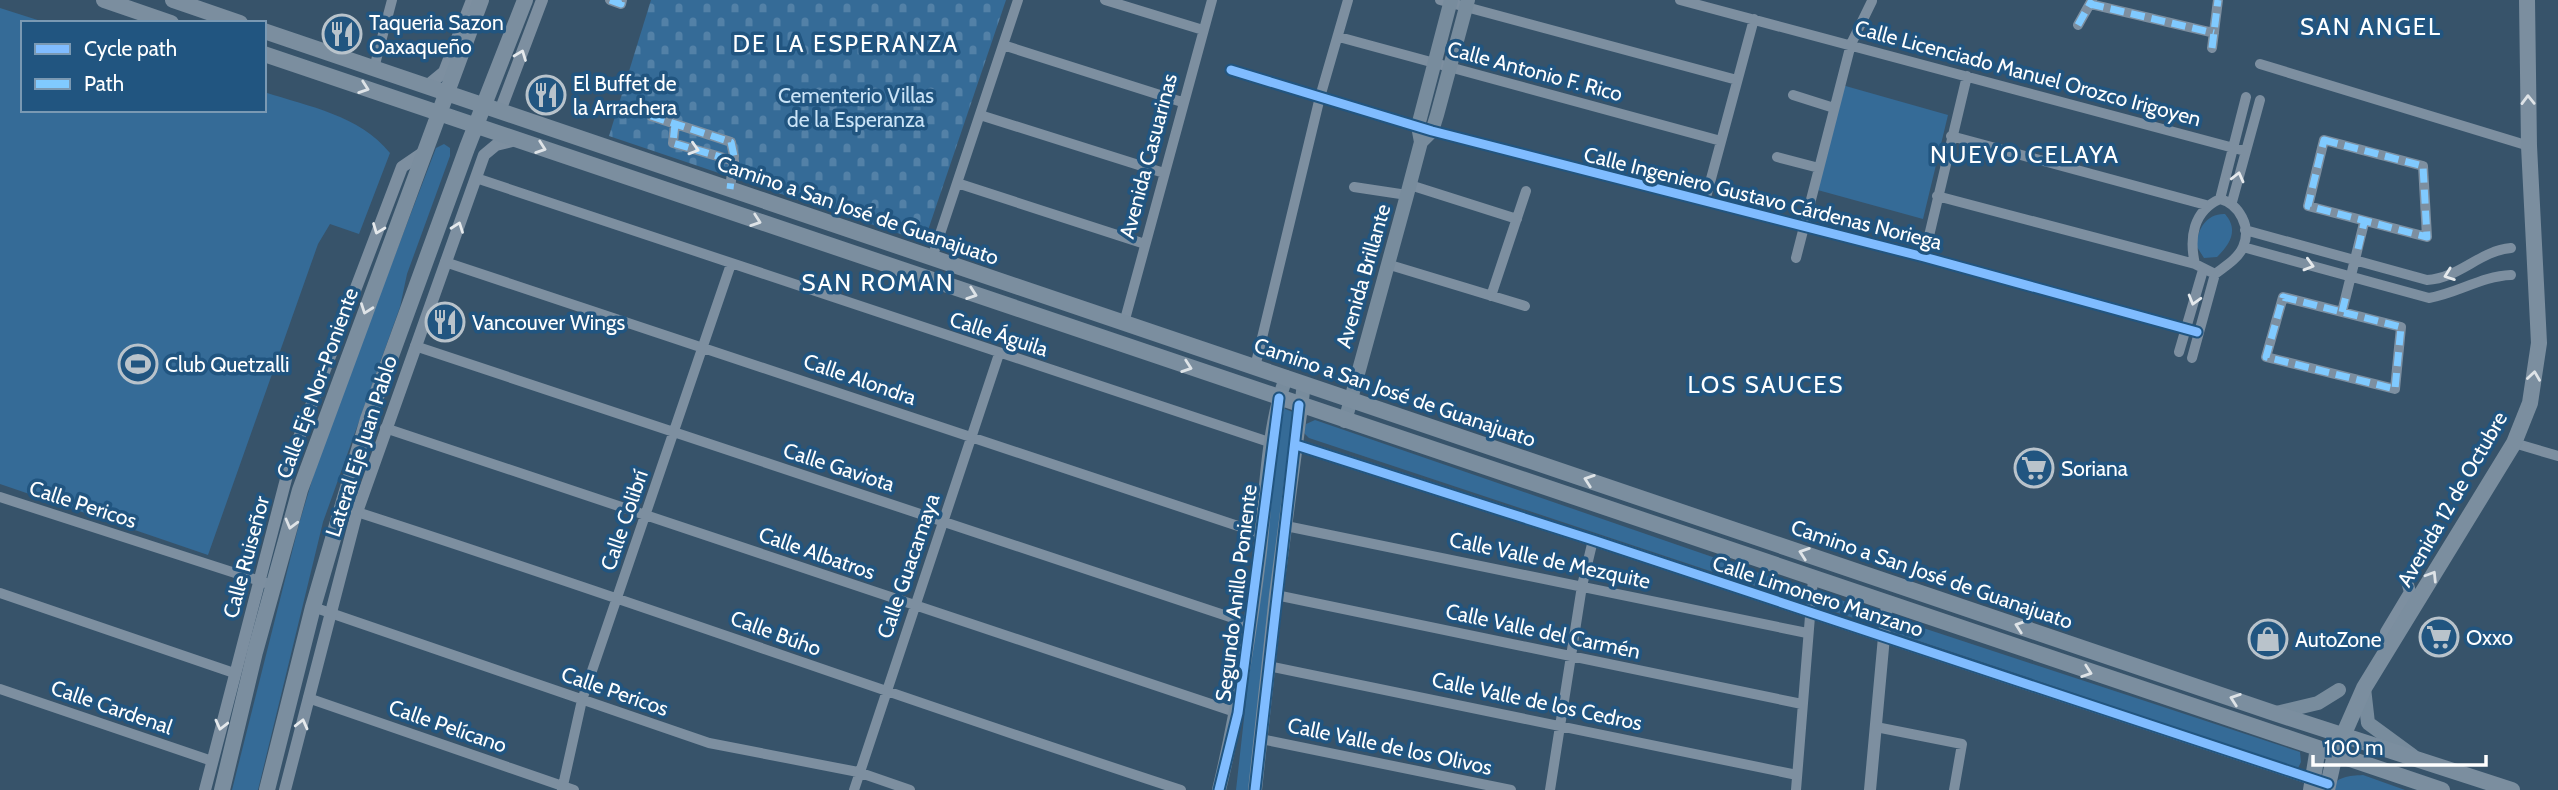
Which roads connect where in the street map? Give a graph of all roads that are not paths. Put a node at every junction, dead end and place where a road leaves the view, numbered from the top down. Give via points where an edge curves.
1 (104, 0) edge
2 (173, 0) edge
3 (392, 0) edge
4 (472, 0) edge
5 (481, 0) edge
6 (525, 0) edge
7 (542, 0) edge
8 (610, 0) edge
9 (622, 0) edge
10 (1018, 0) edge
11 (1105, 0) edge
12 (1212, 0) edge
13 (1348, 0) edge
14 (1680, 0) edge
15 (2218, 0) edge
16 (2527, 0) edge
17 (1447, 1) edge
18 (1872, 1) edge
19 (2091, 2) edge
20 (1468, 3) edge
21 (1754, 19) junction
22 (165, 21) edge
23 (234, 21) edge
24 (2078, 25) dead end
25 (1203, 30) junction
26 (266, 32) edge
27 (2214, 33) junction
28 (1339, 37) junction
29 (1851, 44) junction
30 (1003, 45) junction
31 (2212, 48) dead end
32 (266, 55) edge
33 (1433, 63) junction
34 (2260, 64) dead end
35 (1450, 66) junction
36 (374, 68) junction
37 (1231, 70) dead end
38 (1967, 76) junction
39 (1737, 80) junction
40 (428, 86) junction
41 (446, 93) junction
42 (1793, 95) dead end
43 (1320, 97) junction
44 (2246, 97) dead end
45 (2260, 100) dead end
46 (1182, 102) junction
47 (484, 106) junction
48 (1834, 108) junction
49 (500, 111) junction
50 (438, 113) junction
51 (979, 115) junction
52 (651, 116) dead end
53 (675, 124) junction
54 (476, 126) junction
55 (1425, 129) junction
56 (1951, 136) junction
57 (516, 140) junction
58 (1721, 141) junction
59 (2529, 146) junction
60 (2233, 148) junction
61 (2245, 151) junction
62 (1777, 157) dead end
63 (734, 161) junction
64 (1819, 168) junction
65 (1164, 173) junction
66 (476, 178) junction
67 (957, 183) junction
68 (1354, 187) dead end
69 (730, 189) junction
70 (1409, 190) junction
71 (1526, 191) dead end
72 (1937, 196) junction
73 (2220, 199) junction
74 (1705, 201) junction
75 (2232, 202) junction
76 (2206, 205) junction
77 (1517, 219) junction
78 (2364, 223) junction
79 (1803, 228) junction
80 (2245, 230) junction
81 (1145, 244) junction
82 (2243, 247) junction
83 (2511, 248) dead end
84 (1924, 257) junction
85 (932, 258) junction
86 (1796, 258) dead end
87 (2356, 261) junction
88 (445, 262) junction
89 (731, 264) junction
90 (1390, 265) junction
91 (2199, 267) junction
92 (2215, 274) junction
93 (2511, 275) dead end
94 (2351, 278) junction
95 (1491, 296) junction
96 (1525, 306) dead end
97 (2342, 312) junction
98 (1124, 323) junction
99 (2186, 329) junction
100 (2197, 332) junction
101 (415, 346) junction
102 (703, 346) junction
103 (2179, 352) dead end
104 (999, 354) junction
105 (2192, 358) dead end
106 (1255, 367) junction
107 (1286, 377) junction
108 (1304, 384) junction
109 (1279, 398) junction
110 (1351, 398) junction
111 (1299, 405) junction
112 (1345, 421) junction
113 (385, 428) junction
114 (674, 433) junction
115 (972, 438) junction
116 (1272, 443) junction
117 (2514, 443) junction
118 (1296, 445) junction
119 (2558, 456) edge
120 (0, 497) edge
121 (358, 512) junction
122 (646, 515) junction
123 (943, 521) junction
124 (1286, 526) junction
125 (1262, 534) junction
126 (1593, 540) junction
127 (2406, 578) dead end
128 (1813, 579) junction
129 (267, 584) junction
130 (1582, 586) junction
131 (0, 593) edge
132 (1276, 595) junction
133 (618, 597) junction
134 (1887, 604) junction
135 (313, 607) junction
136 (914, 607) junction
137 (1809, 611) junction
138 (331, 612) junction
139 (1251, 624) junction
140 (1807, 633) junction
141 (1884, 636) junction
142 (2390, 645) junction
143 (1571, 656) junction
144 (1268, 666) junction
145 (234, 673) junction
146 (2364, 688) junction
147 (0, 689) edge
148 (2339, 690) dead end
149 (885, 693) junction
150 (308, 698) junction
151 (582, 700) junction
152 (1802, 704) junction
153 (1238, 713) junction
154 (2274, 713) junction
155 (1561, 726) junction
156 (1877, 727) junction
157 (2343, 733) junction
158 (1261, 739) junction
159 (2318, 748) junction
160 (2335, 754) junction
161 (2413, 756) junction
162 (212, 761) junction
163 (858, 772) junction
164 (1797, 775) junction
165 (2314, 785) edge
166 (563, 788) edge
167 (288, 789) edge
168 (205, 790) edge
169 (222, 790) edge
170 (267, 790) edge
171 (574, 790) edge
172 (854, 790) edge
173 (910, 790) edge
174 (1181, 790) edge
175 (1219, 790) edge
176 (1255, 790) edge
177 (1511, 790) edge
178 (1550, 790) edge
179 (1796, 790) edge
180 (1870, 790) edge
181 (1954, 790) edge
182 (2442, 790) edge
183 (2512, 790) edge

1 - 22 main road
2 - 23 main road
3 - 36 street
4 - 40 street via 444,72
5 - 41 main road, Calle Eje Nor-Poniente
6 - 47 main road
49 -> 7 street
8 - 9 street via 621,4
10 - 30 street
11 - 25 street
12 - 25 street, Avenida Casuarinas
13 - 28 street
14 - 21 street, Calle Licenciado Manuel Orozco Irigoyen
15 - 27 street
59 -> 16 main road, Avenida 12 de Octubre
17 - 20 street
17 - 33 main road
18 - 29 street
19 - 24 street
19 - 27 street
20 - 35 main road, Avenida Brillante
20 - 39 street
21 - 29 street, Calle Licenciado Manuel Orozco Irigoyen
21 - 39 street
25 - 46 street, Avenida Casuarinas
26 - 36 main road, Camino a San José de Guanajuato
27 - 31 street
28 - 33 street, Calle Antonio F. Rico
28 - 43 street
29 - 38 street, Calle Licenciado Manuel Orozco Irigoyen
29 - 48 street
30 - 46 street
30 - 51 street
32 -> 50 main road, Camino a San José de Guanajuato
33 - 35 street, Calle Antonio F. Rico
33 - 55 main road
34 - 59 street
35 - 55 main road, Avenida Brillante
35 - 58 street, Calle Antonio F. Rico
36 - 40 main road, Camino a San José de Guanajuato
37 - 43 street, Calle Ingeniero Gustavo Cárdenas Noriega
38 - 56 street
38 - 60 street, Calle Licenciado Manuel Orozco Irigoyen
39 - 58 street
40 - 41 main road, Camino a San José de Guanajuato
41 - 47 main road, Camino a San José de Guanajuato
41 - 50 main road, Calle Eje Nor-Poniente
42 - 48 street
43 - 55 street, Calle Ingeniero Gustavo Cárdenas Noriega
43 - 106 street
44 - 60 street
45 - 61 street
46 - 65 street, Avenida Casuarinas
47 - 49 main road, Camino a San José de Guanajuato
47 - 54 main road
48 - 64 street
49 - 69 main road, Camino a San José de Guanajuato
50 - 54 main road, Camino a San José de Guanajuato
50 -> 129 main road, Calle Eje Nor-Poniente
51 - 65 street
51 - 67 street
52 - 53 street
53 - 63 street via 731,142
53 -> 63 street via 673,143
54 - 57 main road, Camino a San José de Guanajuato
54 - 135 main road via 368,419
55 - 70 main road, Avenida Brillante
55 - 74 street, Calle Ingeniero Gustavo Cárdenas Noriega
56 - 72 street
56 - 76 street
57 - 66 street, Lateral Eje Juan Pablo via 496,145 484,155
57 -> 109 main road, Camino a San José de Guanajuato
58 - 74 street
117 -> 59 main road, Avenida 12 de Octubre via 2530,403 2539,343
60 - 61 street, Calle Licenciado Manuel Orozco Irigoyen
60 - 73 street
75 -> 61 street
62 - 64 street
63 - 69 street
64 - 79 street
65 - 81 street, Avenida Casuarinas
88 -> 66 street, Lateral Eje Juan Pablo
66 - 89 street, Calle Águila
67 - 81 street
67 - 85 street
68 - 70 street
69 - 85 main road, Camino a San José de Guanajuato
70 - 77 street
70 - 90 main road, Avenida Brillante
71 - 77 street
72 - 84 street
72 - 91 street
73 - 75 street
73 - 76 street
74 - 79 street, Calle Ingeniero Gustavo Cárdenas Noriega
75 - 80 street
76 - 91 street via 2191,244
77 - 95 street
78 - 78 street via 2427,237 2423,166 2324,140 2308,206
78 - 87 street
79 - 84 street, Calle Ingeniero Gustavo Cárdenas Noriega
79 - 86 street
80 - 82 street
80 - 87 street
81 - 98 street, Avenida Casuarinas
82 - 92 street
82 -> 94 street
83 -> 87 street via 2495,250 2445,279 2427,280
84 - 99 street, Calle Ingeniero Gustavo Cárdenas Noriega
85 - 98 main road, Camino a San José de Guanajuato
87 - 94 street
88 - 101 street, Lateral Eje Juan Pablo
88 - 102 street, Calle Alondra
89 - 102 street, Calle Colibrí
89 - 104 street, Calle Águila
90 - 95 street
90 - 110 main road, Avenida Brillante
91 - 92 street
91 -> 99 street
92 - 100 street
93 - 94 street via 2491,276 2429,298
94 - 97 street
95 - 96 street
97 - 97 street via 2283,296 2266,357 2395,389 2401,327
98 - 106 main road, Camino a San José de Guanajuato
99 - 100 street, Calle Ingeniero Gustavo Cárdenas Noriega
99 - 103 street
100 - 105 street
101 - 113 street, Lateral Eje Juan Pablo
101 - 114 street, Calle Gaviota
102 - 114 street, Calle Colibrí
102 - 115 street, Calle Alondra
104 - 115 street, Calle Guacamaya
104 - 116 street, Calle Águila
106 - 107 main road, Camino a San José de Guanajuato
107 - 108 main road, Camino a San José de Guanajuato
107 - 109 main road, Segundo Anillo Poniente
108 - 110 main road, Camino a San José de Guanajuato
108 - 111 main road, Segundo Anillo Poniente
109 - 111 main road, Camino a San José de Guanajuato
109 - 116 main road, Segundo Anillo Poniente
110 - 112 main road, Avenida Brillante
154 -> 110 main road, Camino a San José de Guanajuato
111 - 112 main road, Camino a San José de Guanajuato
111 - 118 main road, Segundo Anillo Poniente
112 - 128 main road, Camino a San José de Guanajuato
113 - 121 street, Lateral Eje Juan Pablo
113 - 122 street, Calle Albatros
114 - 122 street, Calle Colibrí
114 - 123 street, Calle Gaviota
115 - 123 street, Calle Guacamaya
115 - 125 street, Calle Alondra
116 - 125 main road, Segundo Anillo Poniente
117 - 119 street
142 -> 117 main road, Avenida 12 de Octubre
118 - 124 main road, Segundo Anillo Poniente
118 - 126 street, Calle Limonero Manzano
120 - 129 street, Calle Pericos
121 - 133 street, Calle Búho
121 - 138 street, Lateral Eje Juan Pablo
122 - 133 street, Calle Colibrí
122 - 136 street, Calle Albatros
123 - 136 street, Calle Guacamaya
123 - 139 street, Calle Gaviota
124 - 130 street, Calle Valle de Mezquite
124 - 132 main road, Segundo Anillo Poniente
125 - 139 main road, Segundo Anillo Poniente
126 - 130 street
126 - 137 street, Calle Limonero Manzano
127 - 142 street via 2410,592 2386,632
128 - 134 main road, Camino a San José de Guanajuato
128 - 137 street
129 - 145 street, Calle Ruiseñor
129 - 169 main road, Calle Eje Nor-Poniente
130 - 140 street, Calle Valle de Mezquite
130 - 143 street
131 - 145 street
132 - 143 street, Calle Valle del Carmén
132 - 144 main road, Segundo Anillo Poniente
133 - 149 street, Calle Búho
133 - 151 street, Calle Colibrí
134 - 141 street
134 -> 159 main road, Camino a San José de Guanajuato
135 - 138 street, Calle Pericos
135 - 170 main road
136 - 149 street, Calle Guacamaya
136 - 153 street, Calle Albatros
137 - 140 street
137 - 141 street, Calle Limonero Manzano
138 - 150 street, Lateral Eje Juan Pablo
138 - 151 street, Calle Pericos
139 - 153 main road, Segundo Anillo Poniente
140 - 152 street
141 - 156 street
141 - 165 street, Calle Limonero Manzano
142 - 146 main road, Avenida 12 de Octubre
143 - 152 street, Calle Valle del Carmén
143 - 155 street
144 - 155 street, Calle Valle de los Cedros
144 - 158 main road, Segundo Anillo Poniente
145 -> 162 street, Calle Ruiseñor
146 - 157 main road, Avenida 12 de Octubre
146 - 161 main road via 2368,723
147 - 162 street, Calle Cardenal
148 - 154 main road via 2318,703
149 - 163 street, Calle Guacamaya
149 - 174 street, Calle Búho
150 - 166 street, Calle Pelícano
167 -> 150 street, Lateral Eje Juan Pablo
151 - 163 street, Calle Pericos via 729,748
151 - 166 street, Calle Colibrí
152 - 164 street
153 - 175 main road, Segundo Anillo Poniente
154 - 157 main road, Camino a San José de Guanajuato
155 - 164 street, Calle Valle de los Cedros
155 - 178 street
156 - 180 street
156 - 181 street via 1962,744
157 - 160 main road, Avenida 12 de Octubre
157 - 161 main road, Camino a San José de Guanajuato
158 - 176 main road, Segundo Anillo Poniente
158 - 177 street, Calle Valle de los Olivos
159 - 160 main road, Camino a San José de Guanajuato
159 - 165 main road
160 - 165 main road, Avenida 12 de Octubre
160 - 182 main road, Camino a San José de Guanajuato
161 - 183 main road, Camino a San José de Guanajuato
162 - 168 street, Calle Ruiseñor
163 - 172 street, Calle Guacamaya
163 - 173 street, Calle Pericos
164 - 179 street
166 - 171 street, Calle Pelícano

